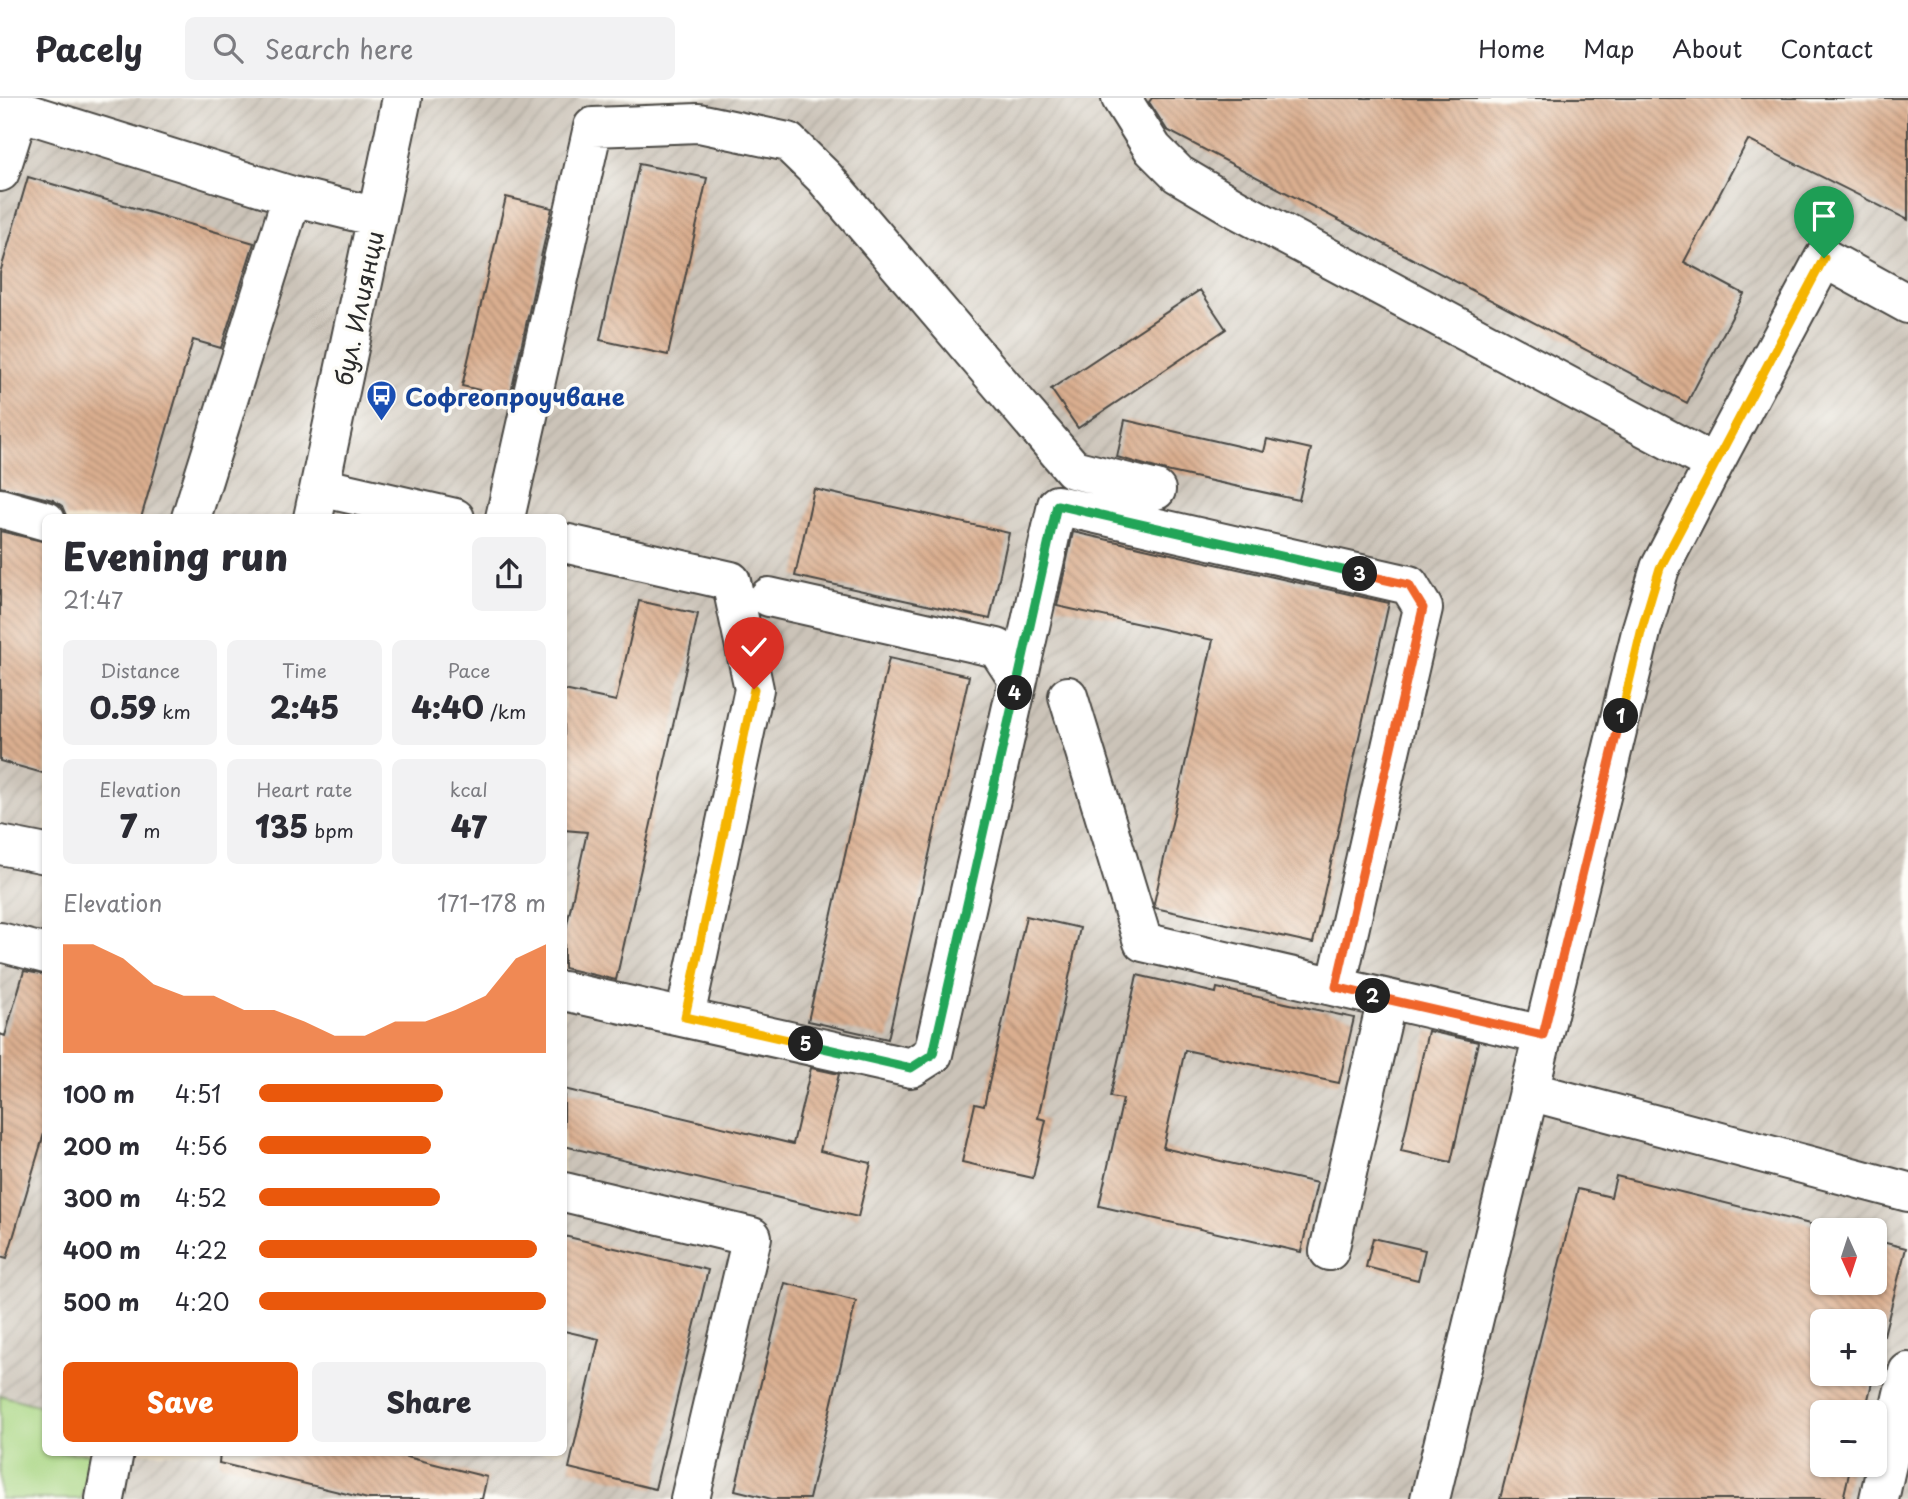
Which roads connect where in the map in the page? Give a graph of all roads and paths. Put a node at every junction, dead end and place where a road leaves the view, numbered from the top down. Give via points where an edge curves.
1 (402, 98) edge
2 (1121, 98) edge
3 (9, 108) edge
4 (0, 172) edge
5 (292, 196) junction
6 (377, 217) junction
7 (1908, 304) edge
8 (1714, 464) junction
9 (1156, 490) dead end
10 (317, 503) edge
11 (0, 508) edge
12 (192, 514) edge
13 (418, 514) edge
14 (506, 514) edge
15 (42, 520) edge
16 (567, 544) edge
17 (769, 597) dead end
18 (1018, 680) junction
19 (1068, 696) dead end
20 (0, 845) edge
21 (42, 853) edge
22 (0, 942) edge
23 (42, 953) edge
24 (1336, 987) junction
25 (567, 992) edge
26 (1387, 999) junction
27 (685, 1017) junction
28 (1543, 1035) junction
29 (1529, 1091) junction
30 (1908, 1192) edge
31 (567, 1193) edge
32 (1329, 1251) dead end
33 (1908, 1372) edge
34 (113, 1456) edge
35 (105, 1499) edge
36 (690, 1499) edge
37 (1430, 1499) edge
38 (1879, 1499) edge

1 - 6 street, бул. Илиянци
2 - 8 street via 1153,149 1178,174
3 - 4 street
3 - 5 street
5 - 6 street
5 - 12 street
6 - 10 street, бул. Илиянци
7 - 8 street via 1824,258
8 - 28 street via 1660,568 1642,628
9 - 14 street via 1073,469 824,177 788,142 699,123 593,127
10 - 13 street
11 - 15 street
16 - 27 street via 731,581 754,689
17 - 18 street via 997,648
18 - 24 street via 1057,505 1409,585 1423,608
18 - 27 street via 933,1054 911,1068
19 - 24 street via 1143,942
20 - 21 street
22 - 23 street
24 - 26 street
25 - 27 street
26 - 28 street
26 - 32 street
28 - 29 street
29 - 30 street
29 - 37 street
31 - 36 street via 752,1237
33 - 38 street
34 - 35 street

